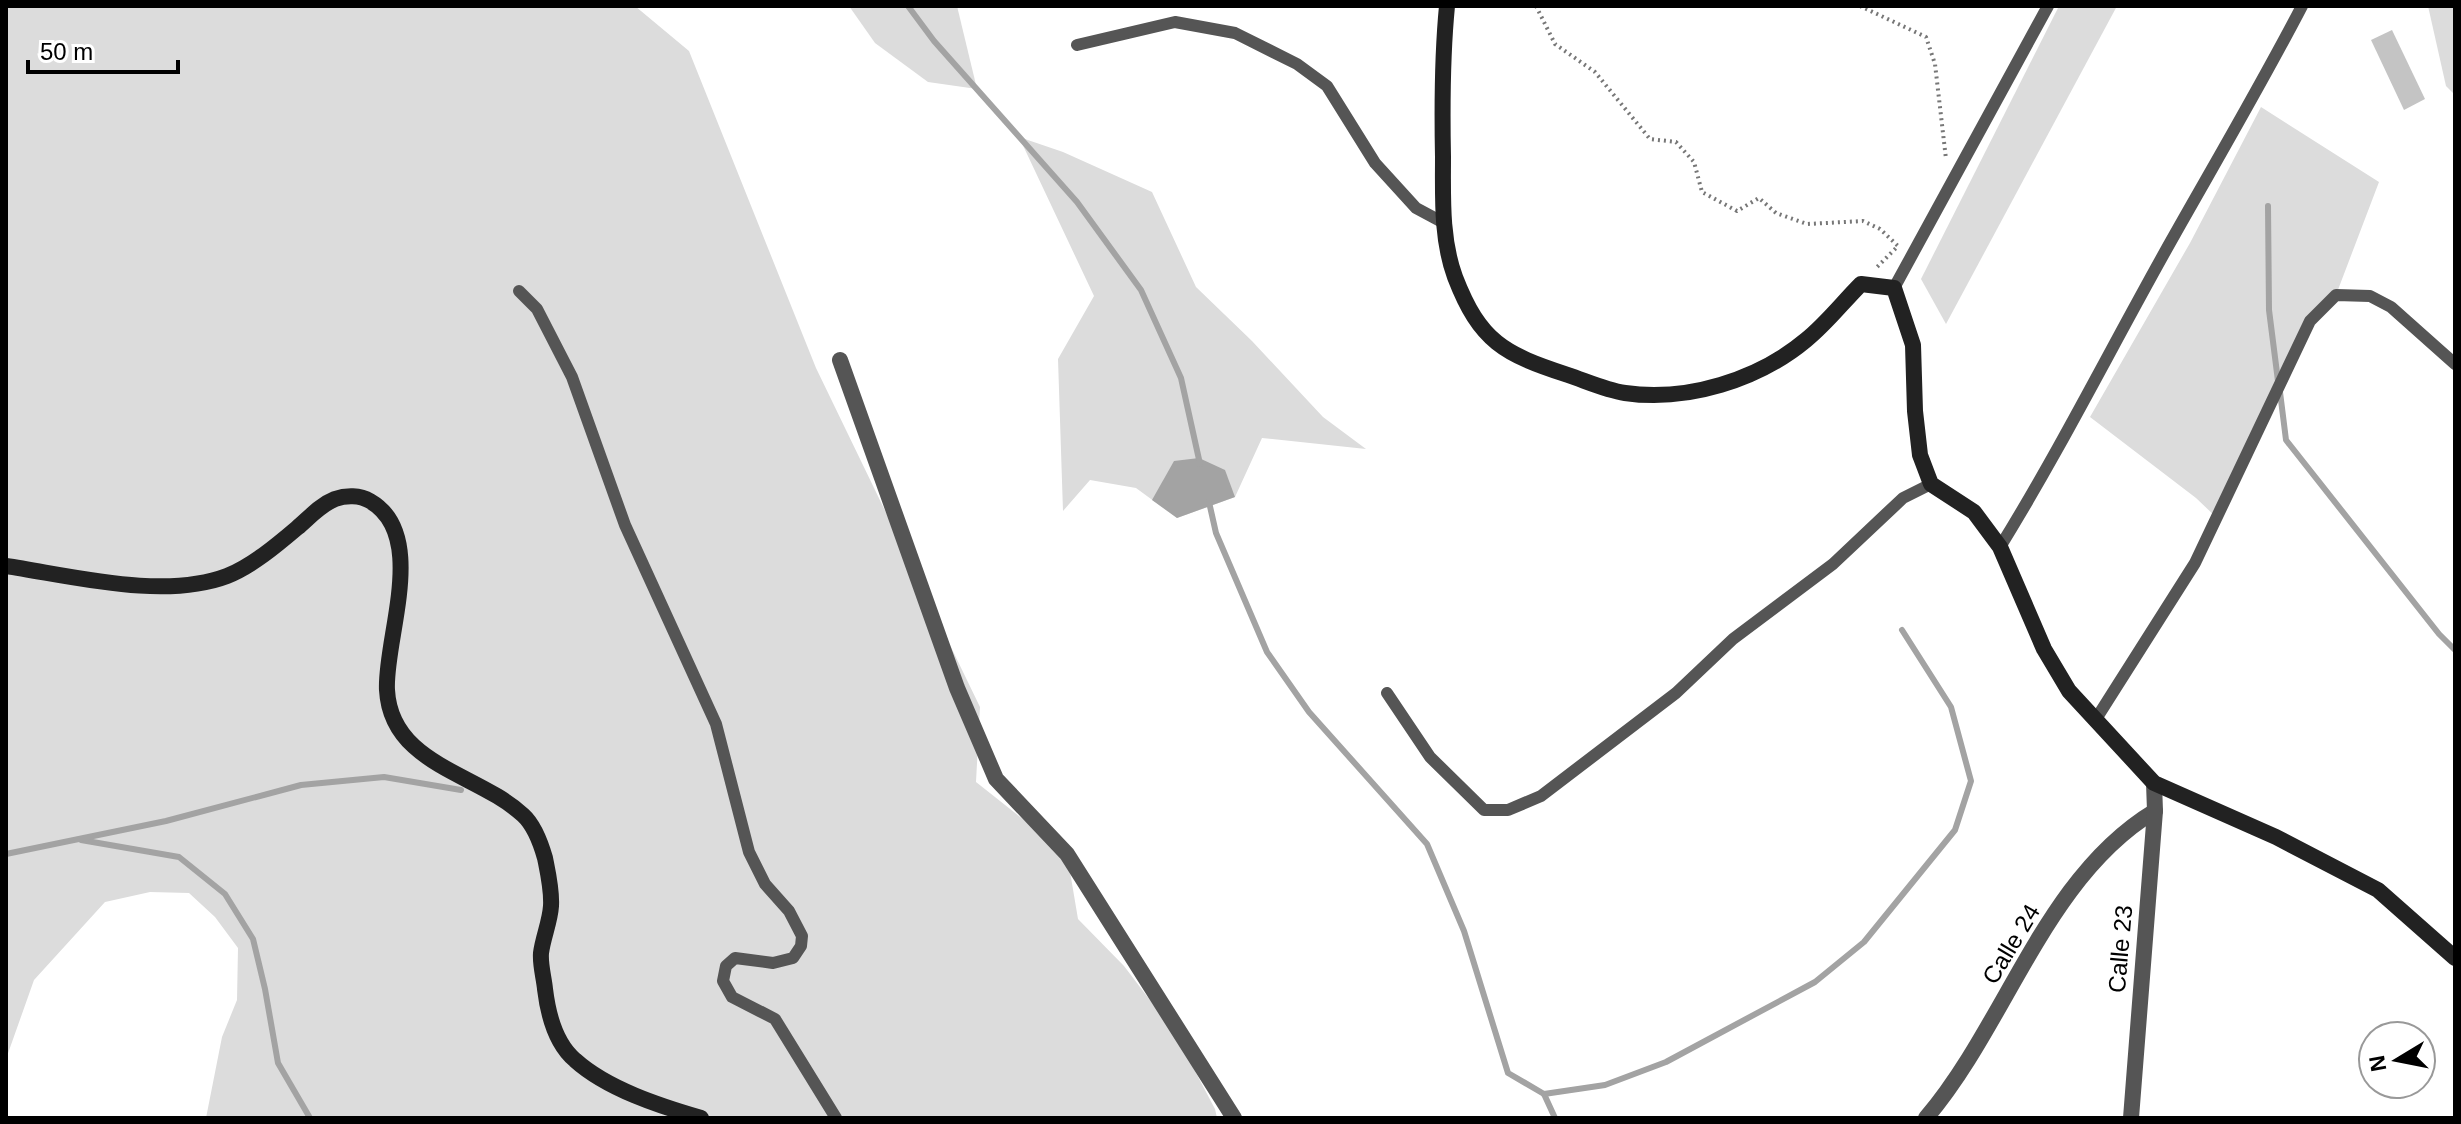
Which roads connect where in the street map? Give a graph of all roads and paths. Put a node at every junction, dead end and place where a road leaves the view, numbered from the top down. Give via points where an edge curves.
1 (1447, 6) edge
2 (1536, 6) edge
3 (1860, 6) edge
4 (2048, 6) edge
5 (2302, 6) edge
6 (1077, 45) dead end
7 (1946, 160) dead end
8 (1444, 223) junction
9 (1861, 284) junction
10 (1894, 288) junction
11 (519, 291) dead end
12 (840, 360) dead end
13 (2455, 364) edge
14 (1931, 484) junction
15 (2000, 547) junction
16 (6, 566) edge
17 (1387, 693) dead end
18 (2096, 719) junction
19 (2154, 783) junction
20 (2155, 811) junction
21 (2455, 958) edge
22 (701, 1118) edge
23 (836, 1118) edge
24 (1234, 1118) edge
25 (1926, 1118) edge
26 (2131, 1118) edge

1 - 8 street via 1442,56
2 - 9 path via 1555,44 1595,72 1650,139 1676,142 1694,162 1702,192 1737,211 1759,198 1776,213 1807,224 1863,221 1880,229 1898,246
3 - 7 path via 1926,37 1935,64
4 - 10 lane
5 - 15 lane via 2089,396
6 - 8 lane via 1175,22 1235,33 1297,64 1327,86 1375,163 1416,208
8 - 9 street via 1455,275 1478,324 1497,345 1523,360 1624,393 1667,395 1720,387 1756,372 1806,341
9 - 10 street
10 - 14 street via 1913,345 1920,455
11 - 23 lane via 537,309 572,377 625,525 716,724 749,852 802,936 793,958 773,963 735,958 726,966 723,981 732,997 775,1019
12 - 24 street via 957,688 996,779 1067,854
13 - 18 lane via 2391,307 2370,296 2336,295 2310,321 2195,563
14 - 15 street via 1974,512
14 - 17 lane via 1903,498 1833,564 1733,639 1676,693 1541,796 1508,810 1484,810 1430,757
15 - 18 street via 2044,649 2069,691
16 - 22 street via 163,587 199,585 231,575 338,498 371,501 388,517 400,555 387,690 394,721 427,759 525,816 541,843 551,906 541,956 557,1037 574,1060 601,1077 648,1102
18 - 19 street
19 - 20 street, Calle 23
19 - 21 street via 2378,890
20 - 25 street, Calle 24 via 2127,828 2073,887 1972,1055
20 - 26 street, Calle 23

